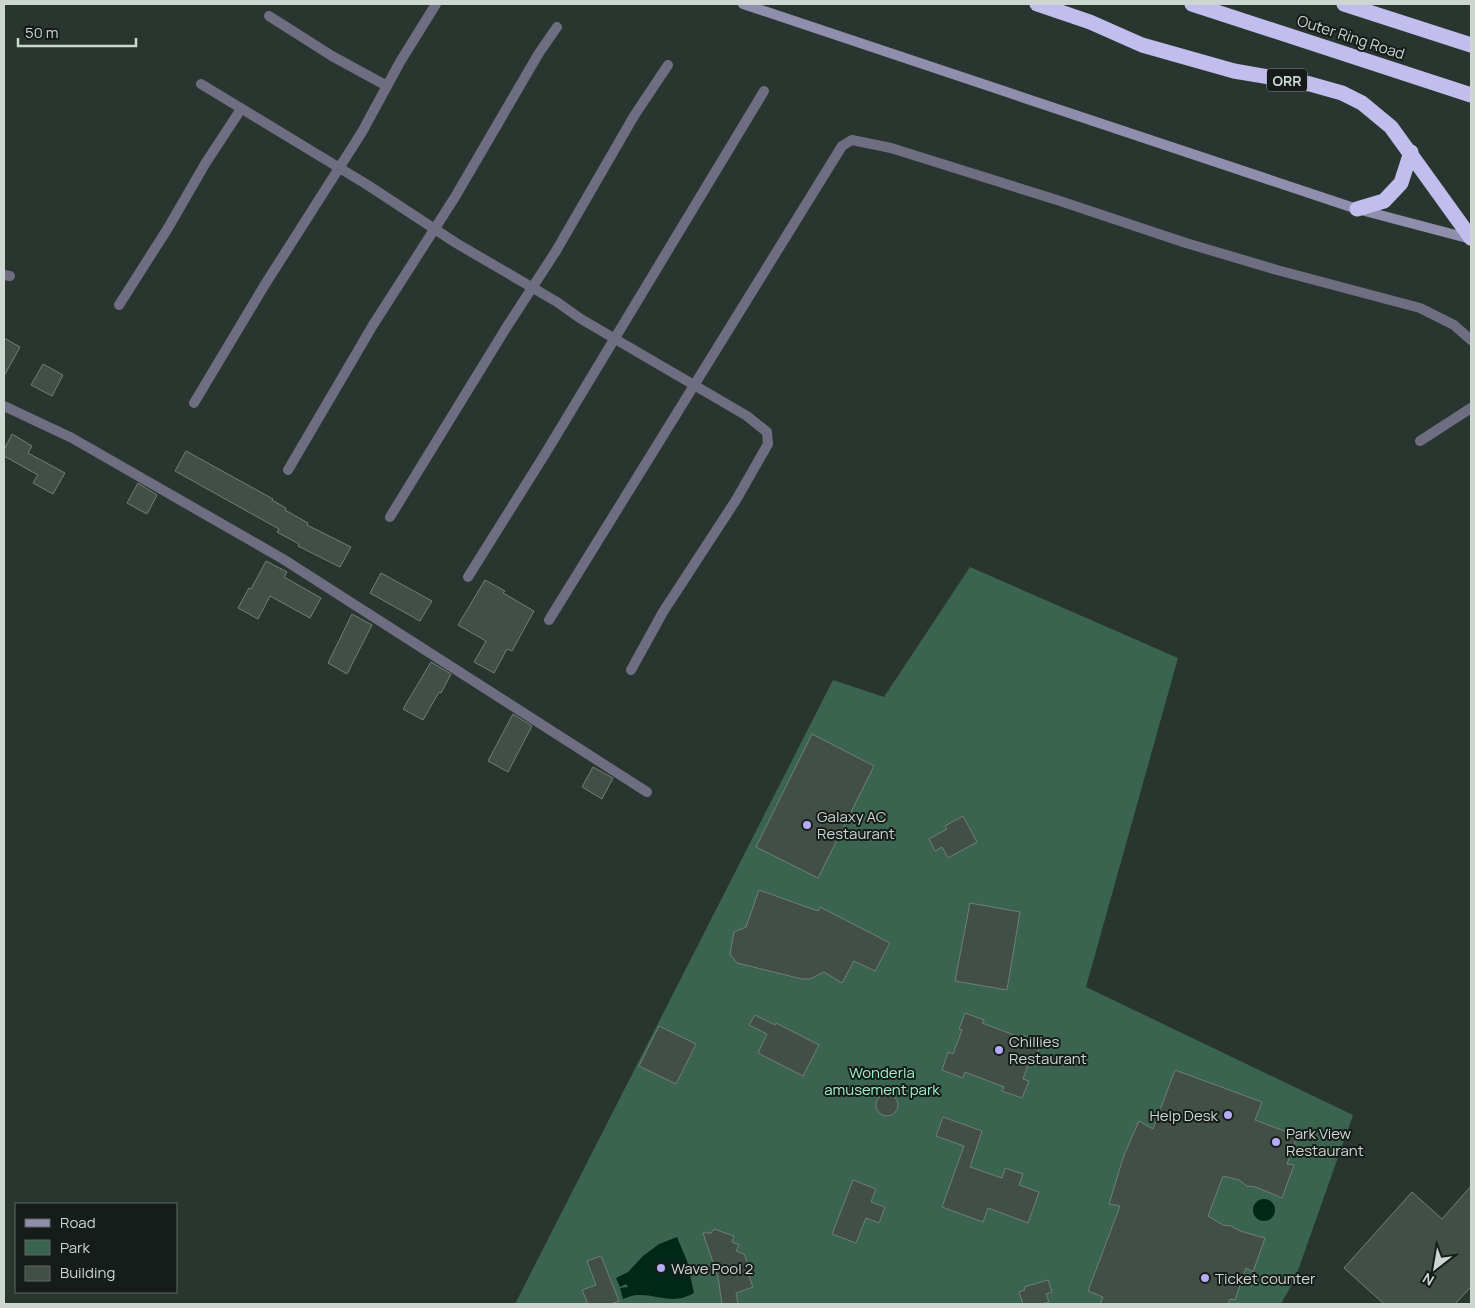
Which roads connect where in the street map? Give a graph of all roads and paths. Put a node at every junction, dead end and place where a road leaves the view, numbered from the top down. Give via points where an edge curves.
1 (436, 4) edge
2 (743, 4) edge
3 (1038, 4) edge
4 (1192, 4) edge
5 (1344, 4) edge
6 (269, 16) dead end
7 (557, 27) dead end
8 (1471, 45) edge
9 (668, 65) dead end
10 (201, 84) dead end
11 (387, 86) junction
12 (764, 92) dead end
13 (1471, 95) edge
14 (241, 109) junction
15 (1411, 152) junction
16 (339, 168) junction
17 (1357, 209) junction
18 (434, 229) junction
19 (1471, 238) edge
20 (532, 287) junction
21 (119, 305) dead end
22 (615, 338) junction
23 (1471, 340) edge
24 (694, 385) junction
25 (194, 403) dead end
26 (4, 406) edge
27 (1471, 408) edge
28 (1420, 441) dead end
29 (288, 470) dead end
30 (390, 517) dead end
31 (468, 577) dead end
32 (550, 620) dead end
33 (631, 670) dead end
34 (647, 792) dead end

1 - 11 street
2 - 17 main road
3 - 15 highway, ORR via 1151,47 1234,71 1342,93 1362,103 1391,127
4 - 13 highway, Outer Ring Road
5 - 8 highway, Outer Ring Road
6 - 11 street
7 - 18 street
9 - 20 street
10 - 14 street
11 - 16 street
12 - 22 street
14 - 16 street
14 - 21 street
15 - 17 highway via 1401,183 1384,201
15 - 19 highway, ORR
16 - 18 street
16 - 25 street
17 - 19 main road
18 - 20 street
18 - 29 street
20 - 22 street
20 - 30 street
22 - 24 street
22 - 31 street
23 - 24 street via 1454,325 1420,308 1277,270 891,148 852,140 842,146
24 - 32 street
24 - 33 street via 747,416 767,432 768,444 736,500 663,612
26 - 34 street via 72,438 283,559
27 - 28 street

